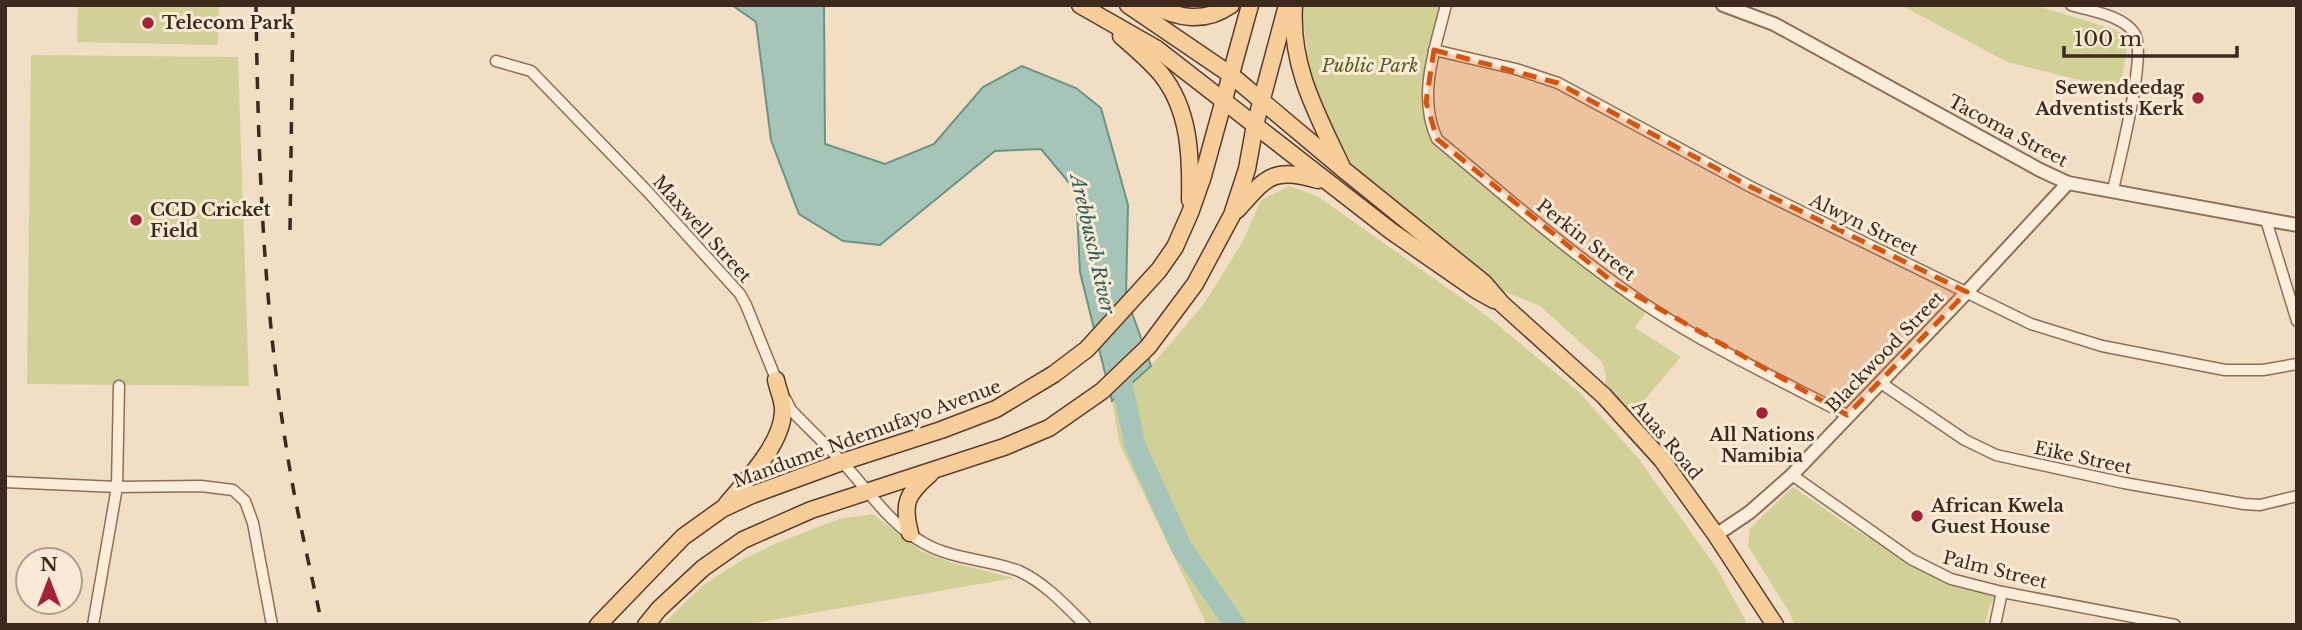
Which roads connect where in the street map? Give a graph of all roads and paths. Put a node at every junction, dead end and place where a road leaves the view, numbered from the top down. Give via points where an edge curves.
1 (1080, 5) edge
2 (1128, 5) edge
3 (1151, 5) edge
4 (1230, 5) edge
5 (1250, 5) edge
6 (1287, 5) edge
7 (1293, 5) edge
8 (1446, 5) edge
9 (1723, 5) edge
10 (2071, 5) edge
11 (1434, 50) junction
12 (496, 61) dead end
13 (1231, 75) junction
14 (1262, 100) junction
15 (1225, 101) junction
16 (1255, 125) junction
17 (1344, 170) junction
18 (1327, 183) junction
19 (2068, 183) junction
20 (2113, 190) junction
21 (1190, 213) junction
22 (1232, 215) junction
23 (2266, 220) junction
24 (2297, 225) edge
25 (1967, 292) junction
26 (1502, 304) junction
27 (2297, 321) edge
28 (2297, 364) edge
29 (776, 380) junction
30 (1881, 383) junction
31 (119, 386) dead end
32 (1847, 415) junction
33 (842, 462) junction
34 (937, 468) junction
35 (1792, 475) junction
36 (5, 482) edge
37 (117, 487) junction
38 (866, 491) junction
39 (2297, 496) edge
40 (722, 509) junction
41 (910, 533) junction
42 (1716, 535) junction
43 (2002, 592) junction
44 (93, 625) edge
45 (272, 625) edge
46 (598, 625) edge
47 (646, 625) edge
48 (1085, 625) edge
49 (1774, 625) edge
50 (1995, 625) edge
51 (2175, 625) edge

1 - 15 main road, Auas Road via 1157,49
1 - 21 main road via 1145,57 1174,96 1185,121 1191,155
2 - 13 main road, Auas Road
3 - 4 main road via 1189,19 1219,13
5 - 13 main road, Mandume Ndemufayo Avenue
6 - 14 main road
7 - 17 main road via 1303,82
8 - 11 street, Perkin Street
9 - 19 street, Tacoma Street via 1774,24
10 - 20 street via 2115,18 2136,35 2137,73
11 - 25 street, Alwyn Street via 1558,83 1749,186
11 - 32 street, Perkin Street via 1426,102 1437,139 1537,223 1649,307
12 - 29 street, Maxwell Street via 531,71 721,272 746,305
13 - 14 main road, Auas Road
13 - 15 main road, Mandume Ndemufayo Avenue
14 - 16 main road
14 - 17 main road, Auas Road
15 - 16 main road, Auas Road
15 - 21 main road, Mandume Ndemufayo Avenue
16 - 18 main road, Auas Road
16 - 22 main road
17 - 26 main road, Auas Road via 1484,282
18 - 22 main road via 1288,174 1267,178
18 - 26 main road, Auas Road
19 - 20 street, Tacoma Street
19 - 25 street, Blackwood Street
20 - 23 street, Tacoma Street
21 - 33 main road, Mandume Ndemufayo Avenue via 1175,247 1158,270 1087,349 1054,374 996,409
22 - 34 main road via 1195,284 1148,347 1102,391 1027,439
23 - 24 street, Tacoma Street
23 - 27 street
25 - 28 street, Alwyn Street via 2031,324 2102,346 2225,370
25 - 30 street, Blackwood Street
26 - 42 main road, Auas Road via 1627,419
29 - 33 street, Maxwell Street via 791,411
29 - 40 main road via 783,411 773,442
30 - 32 street, Blackwood Street
30 - 39 street, Eike Street via 1965,440 1996,455 2244,504
31 - 37 street
32 - 35 street, Blackwood Street
33 - 38 street, Maxwell Street
33 - 40 main road, Mandume Ndemufayo Avenue
34 - 38 main road
34 - 41 main road via 908,498 905,515
35 - 42 street, Blackwood Street
35 - 43 street, Palm Street via 1930,570
36 - 37 street
37 - 44 street
37 - 45 street via 201,486 239,494 253,523
38 - 41 street, Maxwell Street via 887,516
38 - 47 main road via 776,524 732,546
40 - 46 main road, Mandume Ndemufayo Avenue via 682,537
41 - 48 street, Maxwell Street via 933,548 1018,571 1049,589
42 - 49 main road, Auas Road
43 - 50 street
43 - 51 street, Palm Street

